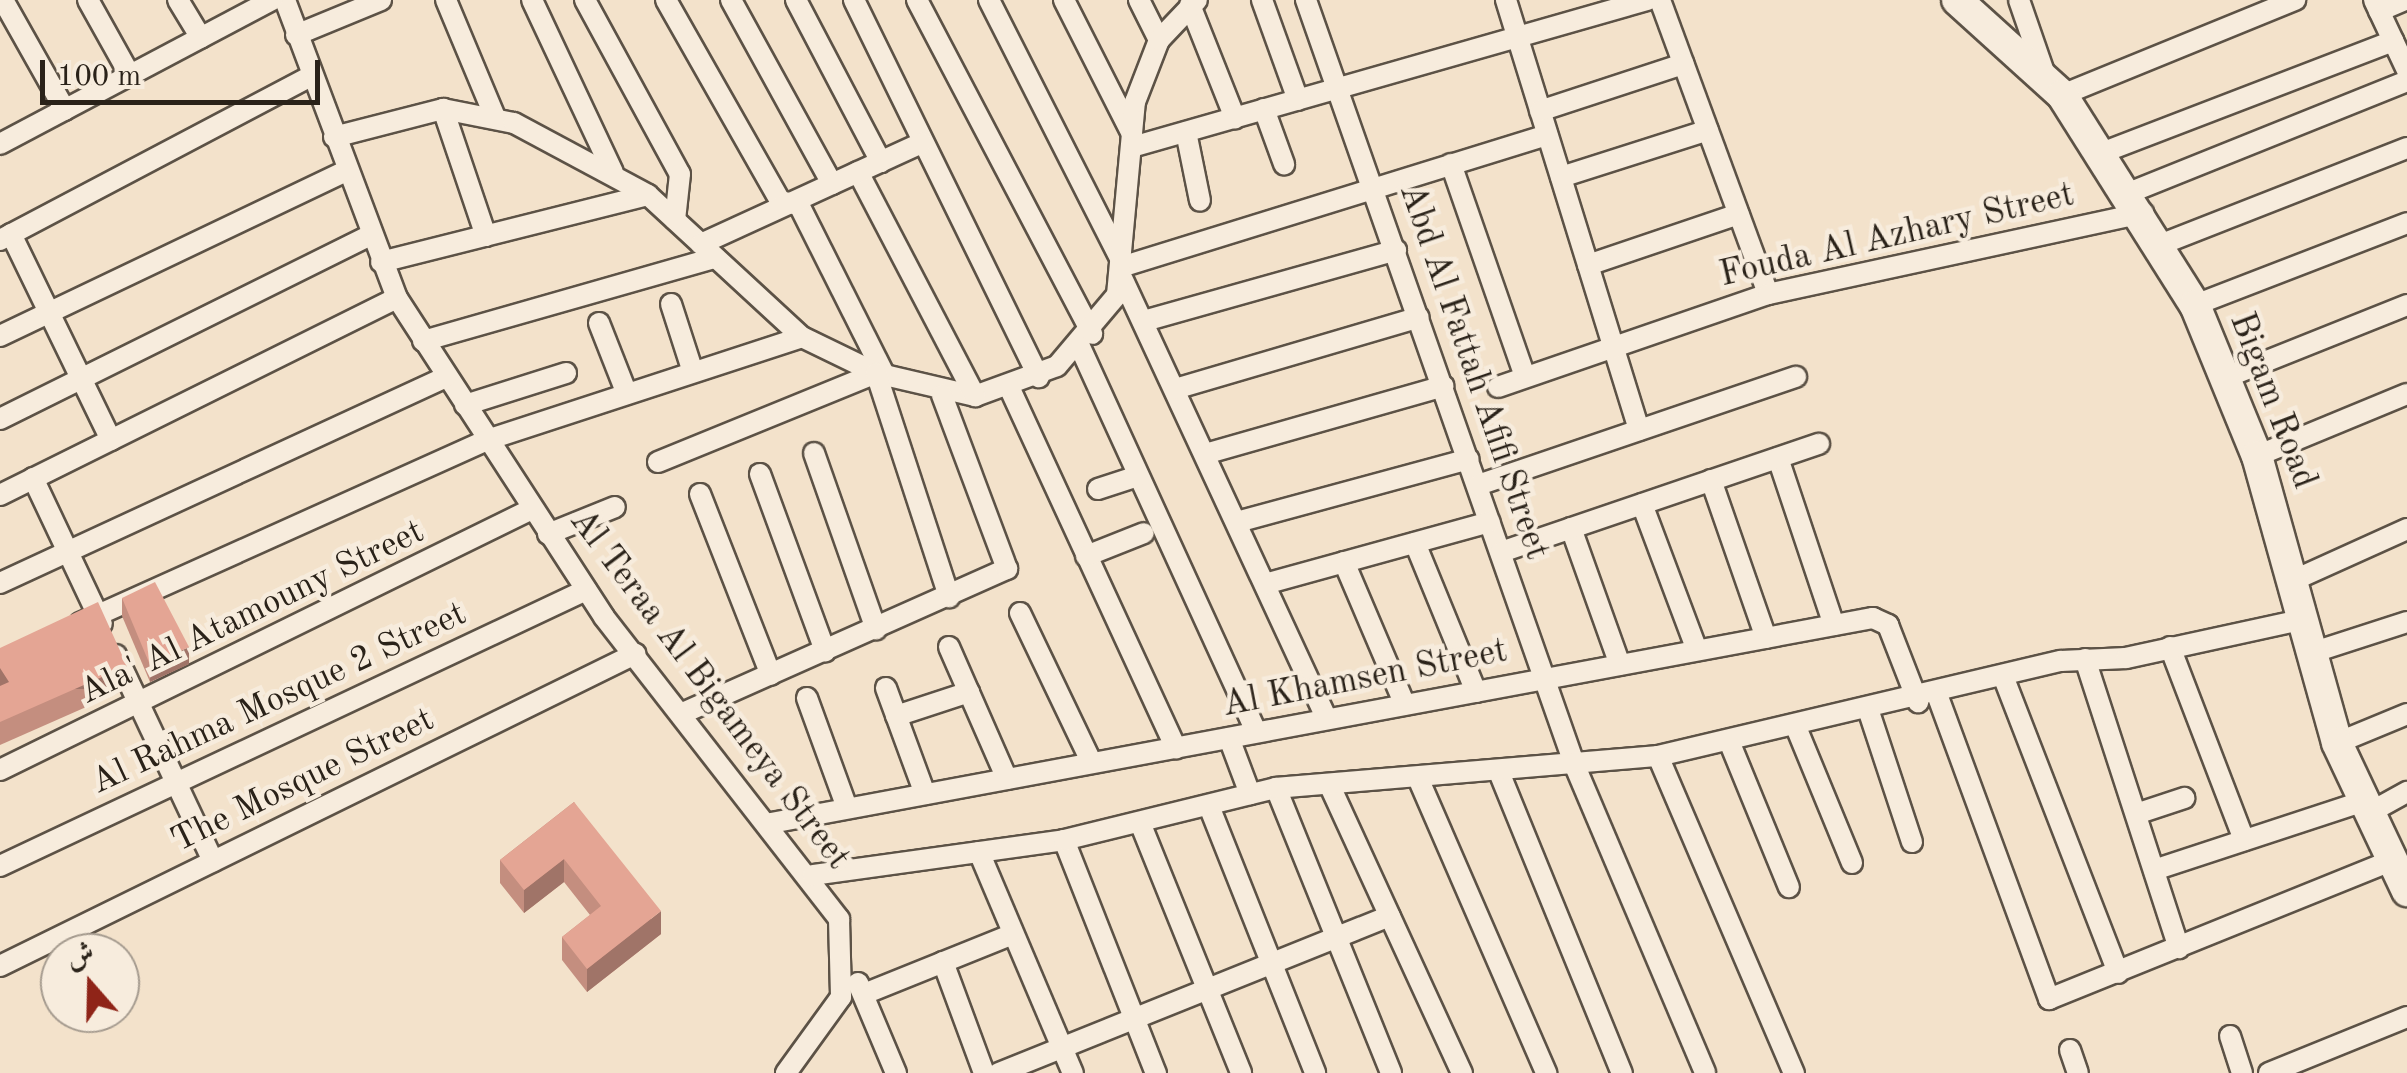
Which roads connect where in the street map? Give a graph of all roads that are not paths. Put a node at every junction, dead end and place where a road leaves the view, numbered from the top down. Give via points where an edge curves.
1 (3, 0) edge
2 (88, 0) edge
3 (178, 0) edge
4 (272, 0) edge
5 (285, 0) edge
6 (381, 0) edge
7 (446, 0) edge
8 (532, 0) edge
9 (585, 0) edge
10 (666, 0) edge
11 (730, 0) edge
12 (796, 0) edge
13 (854, 0) edge
14 (917, 0) edge
15 (989, 0) edge
16 (1064, 0) edge
17 (1139, 0) edge
18 (1262, 0) edge
19 (1306, 0) edge
20 (1506, 0) edge
21 (1647, 0) edge
22 (1660, 0) edge
23 (1957, 0) edge
24 (2019, 0) edge
25 (2295, 0) edge
26 (2406, 0) edge
27 (1193, 3) edge
28 (2376, 6) edge
29 (296, 35) junction
30 (1517, 37) junction
31 (201, 38) junction
32 (1159, 40) junction
33 (2393, 40) junction
34 (1684, 64) junction
35 (2407, 70) edge
36 (130, 75) junction
37 (309, 77) junction
38 (2407, 81) edge
39 (2053, 84) junction
40 (1340, 88) junction
41 (1298, 100) junction
42 (443, 109) junction
43 (65, 110) junction
44 (1264, 110) junction
45 (1540, 111) junction
46 (495, 117) junction
47 (1235, 118) junction
48 (1708, 130) junction
49 (1186, 132) junction
50 (1547, 135) junction
51 (334, 137) junction
52 (1132, 141) junction
53 (1, 142) edge
54 (922, 143) junction
55 (2407, 148) edge
56 (2104, 152) junction
57 (881, 162) junction
58 (1284, 164) dead end
59 (1452, 164) junction
60 (346, 170) junction
61 (613, 172) junction
62 (858, 172) junction
63 (1561, 177) junction
64 (832, 184) junction
65 (1375, 188) junction
66 (648, 195) junction
67 (1200, 201) dead end
68 (792, 202) junction
69 (2137, 202) junction
70 (1738, 214) junction
71 (676, 220) junction
72 (2407, 223) edge
73 (370, 235) junction
74 (486, 236) junction
75 (6, 237) edge
76 (2162, 244) junction
77 (1396, 250) junction
78 (708, 251) junction
79 (381, 262) junction
80 (1588, 264) junction
81 (1123, 273) junction
82 (1768, 294) junction
83 (397, 298) junction
84 (671, 304) dead end
85 (2407, 305) edge
86 (2194, 306) junction
87 (50, 312) junction
88 (1419, 317) junction
89 (1144, 321) junction
90 (598, 323) dead end
91 (0, 336) edge
92 (802, 337) junction
93 (1086, 341) junction
94 (423, 342) junction
95 (1613, 347) junction
96 (566, 372) dead end
97 (693, 372) junction
98 (881, 374) junction
99 (446, 377) junction
100 (1039, 377) junction
101 (1796, 377) dead end
102 (2227, 377) junction
103 (82, 378) junction
104 (1525, 378) junction
105 (1443, 386) junction
106 (1498, 387) dead end
107 (1010, 388) junction
108 (1175, 389) junction
109 (627, 394) junction
110 (2407, 394) edge
111 (942, 395) junction
112 (975, 396) junction
113 (465, 405) junction
114 (0, 419) edge
115 (1639, 430) junction
116 (111, 440) junction
117 (487, 440) junction
118 (1819, 444) dead end
119 (814, 452) dead end
120 (1205, 454) junction
121 (2257, 456) junction
122 (1778, 458) junction
123 (1469, 459) junction
124 (658, 462) dead end
125 (760, 474) dead end
126 (1138, 476) junction
127 (34, 478) junction
128 (1711, 480) junction
129 (1478, 485) junction
130 (1098, 489) dead end
131 (700, 494) dead end
132 (0, 495) edge
133 (1642, 504) junction
134 (615, 507) dead end
135 (532, 509) junction
136 (1237, 522) junction
137 (1490, 522) junction
138 (1571, 528) junction
139 (2407, 529) edge
140 (1144, 533) dead end
141 (548, 534) junction
142 (1415, 543) junction
143 (66, 550) junction
144 (1501, 552) junction
145 (1086, 556) junction
146 (1344, 562) junction
147 (2292, 581) junction
148 (0, 583) edge
149 (1265, 584) junction
150 (586, 590) junction
151 (949, 597) junction
152 (1020, 613) dead end
153 (97, 614) junction
154 (2300, 620) junction
155 (2407, 622) edge
156 (1834, 625) junction
157 (876, 629) junction
158 (65, 630) edge
159 (1766, 638) junction
160 (949, 647) dead end
161 (2170, 648) junction
162 (1697, 650) junction
163 (825, 651) junction
164 (634, 654) junction
165 (2308, 654) junction
166 (2085, 659) junction
167 (1620, 665) junction
168 (770, 675) junction
169 (1545, 679) junction
170 (2005, 681) junction
171 (886, 688) dead end
172 (968, 692) junction
173 (1476, 692) junction
174 (807, 698) dead end
175 (1928, 699) junction
176 (1406, 705) junction
177 (141, 707) junction
178 (1869, 712) junction
179 (683, 713) junction
180 (2407, 714) edge
181 (896, 716) junction
182 (1327, 719) junction
183 (1796, 726) junction
184 (1256, 732) junction
185 (1230, 738) junction
186 (1729, 741) junction
187 (2337, 743) junction
188 (1176, 748) junction
189 (1658, 756) junction
190 (1092, 763) junction
191 (1575, 766) junction
192 (0, 770) edge
193 (1499, 772) junction
194 (1418, 778) junction
195 (1007, 779) junction
196 (176, 783) junction
197 (1329, 784) junction
198 (1276, 788) junction
199 (2407, 792) edge
200 (925, 794) junction
201 (1250, 794) junction
202 (2184, 798) dead end
203 (1209, 806) junction
204 (848, 808) junction
205 (2364, 808) junction
206 (2136, 814) junction
207 (771, 822) junction
208 (1141, 825) junction
209 (1064, 840) junction
210 (2244, 840) junction
211 (1912, 842) dead end
212 (979, 852) junction
213 (213, 861) junction
214 (1852, 863) dead end
215 (0, 866) edge
216 (2399, 869) edge
217 (2154, 870) junction
218 (812, 876) junction
219 (1789, 888) dead end
220 (1390, 916) junction
221 (1011, 935) junction
222 (1334, 938) junction
223 (2178, 948) junction
224 (845, 959) junction
225 (943, 962) junction
226 (1268, 965) junction
227 (0, 966) edge
228 (2118, 973) junction
229 (1205, 990) junction
230 (864, 994) junction
231 (2407, 1017) edge
232 (1134, 1019) junction
233 (2230, 1036) dead end
234 (1062, 1048) junction
235 (2070, 1050) dead end
236 (792, 1069) edge
237 (896, 1073) edge
238 (984, 1073) edge
239 (999, 1073) edge
240 (1072, 1073) edge
241 (1156, 1073) edge
242 (1240, 1073) edge
243 (1315, 1073) edge
244 (1392, 1073) edge
245 (1462, 1073) edge
246 (1546, 1073) edge
247 (1622, 1073) edge
248 (1705, 1073) edge
249 (1794, 1073) edge
250 (2078, 1073) edge
251 (2242, 1073) edge
252 (2269, 1073) edge

1 - 43 street
2 - 36 street
3 - 31 street
4 - 31 street
5 - 29 street, Al Teraa Al Bigameya Street
6 - 29 street
7 - 46 street
8 - 61 street
9 - 71 street via 680,174
10 - 68 street via 780,201
11 - 64 street
12 - 57 street
13 - 54 street via 920,123
14 - 93 street
15 - 81 street
16 - 52 street
17 - 32 street
18 - 41 street
19 - 40 street, Abd Al Fattah Afifi Street
20 - 30 street
21 - 30 street
22 - 34 street
23 - 39 main road, Bigam Road
24 - 39 street
25 - 39 street
26 - 28 street
27 - 32 street
27 - 47 street
28 - 33 street
29 - 37 street, Al Teraa Al Bigameya Street
30 - 40 street
30 - 45 street
31 - 36 street
32 - 52 street
33 - 35 street
33 - 56 street
34 - 45 street
34 - 48 street
36 - 43 street
37 - 51 street, Al Teraa Al Bigameya Street
37 - 75 street
38 - 69 street, Fouda Al Azhary Street
39 - 56 main road, Bigam Road
40 - 41 street
40 - 65 street, Abd Al Fattah Afifi Street
41 - 44 street
42 - 46 street
42 - 51 street
42 - 74 street
43 - 53 street
44 - 47 street
44 - 58 street
45 - 50 street
46 - 61 street
47 - 49 street
48 - 63 street
48 - 70 street
49 - 52 street
49 - 67 street
50 - 59 street
50 - 63 street
51 - 60 street, Al Teraa Al Bigameya Street
52 - 81 street
54 - 57 street
54 - 100 street
55 - 76 street
56 - 69 main road, Bigam Road
57 - 62 street
59 - 65 street
59 - 104 street
60 - 73 street, Al Teraa Al Bigameya Street
60 - 87 street
61 - 66 street
62 - 64 street
62 - 112 street
63 - 80 street
64 - 68 street
65 - 77 street, Abd Al Fattah Afifi Street
65 - 81 street
66 - 71 street
66 - 74 street
68 - 78 street
68 - 98 street
69 - 76 main road, Bigam Road
69 - 82 street, Fouda Al Azhary Street
70 - 80 street
70 - 82 street
71 - 78 street
72 - 86 street
73 - 79 street, Al Teraa Al Bigameya Street
73 - 103 street
74 - 79 street
75 - 87 street
76 - 86 main road, Bigam Road
77 - 88 street, Abd Al Fattah Afifi Street
77 - 89 street
78 - 92 street
78 - 94 street
79 - 83 street, Al Teraa Al Bigameya Street
80 - 95 street
81 - 89 street
81 - 93 street
82 - 95 street, Fouda Al Azhary Street
83 - 94 street, Al Teraa Al Bigameya Street
83 - 116 street
84 - 97 street
85 - 102 street
86 - 102 main road, Bigam Road
87 - 91 street
87 - 103 street
88 - 105 street, Abd Al Fattah Afifi Street
88 - 108 street
89 - 108 street
90 - 109 street
92 - 97 street
92 - 98 street
93 - 100 street
93 - 126 street
94 - 99 street, Al Teraa Al Bigameya Street
95 - 104 street, Fouda Al Azhary Street
95 - 115 street
96 - 113 street
97 - 109 street
98 - 111 street
98 - 124 street
98 - 151 street
99 - 113 street, Al Teraa Al Bigameya Street
99 - 143 street
100 - 107 street
101 - 115 street
102 - 121 main road, Bigam Road
103 - 114 street
103 - 116 street
104 - 106 street, Fouda Al Azhary Street
105 - 120 street
105 - 123 street, Abd Al Fattah Afifi Street
107 - 112 street
107 - 145 street
108 - 120 street
109 - 117 street
110 - 121 street
111 - 112 street
111 - 151 street via 1005,562 1002,575
113 - 117 street, Al Teraa Al Bigameya Street
115 - 129 street
116 - 127 street
117 - 135 street, Al Teraa Al Bigameya Street
117 - 153 street
118 - 122 street
119 - 157 street
120 - 136 street
121 - 147 main road, Bigam Road
122 - 128 street
122 - 156 street
123 - 129 street, Abd Al Fattah Afifi Street
123 - 136 street
125 - 163 street
126 - 130 street
126 - 184 street
127 - 132 street
127 - 143 street
128 - 133 street
128 - 159 street
129 - 137 street, Abd Al Fattah Afifi Street
131 - 168 street
133 - 138 street
133 - 162 street
134 - 141 street
135 - 141 street, Al Teraa Al Bigameya Street
135 - 177 street, Ala' Al Atamouny Street
136 - 149 street
137 - 142 street
137 - 144 street, Abd Al Fattah Afifi Street
138 - 144 street
138 - 167 street
139 - 147 street
140 - 145 street
141 - 150 street, Al Teraa Al Bigameya Street
142 - 146 street
142 - 173 street
143 - 148 street
143 - 153 street
144 - 169 street, Abd Al Fattah Afifi Street
145 - 188 street
146 - 149 street
146 - 176 street
147 - 154 main road, Bigam Road
149 - 182 street
150 - 164 street, Al Teraa Al Bigameya Street
150 - 196 street, Al Rahma Mosque 2 Street
151 - 157 street
152 - 190 street
153 - 158 street
153 - 177 street
154 - 161 street
154 - 165 main road, Bigam Road
155 - 165 street
156 - 159 street, Al Khamsen Street
156 - 175 street, Al Khamsen Street via 1885,621
157 - 163 street
159 - 162 street, Al Khamsen Street
160 - 172 street
161 - 166 street
161 - 210 street
162 - 167 street, Al Khamsen Street
163 - 168 street
164 - 179 street, Al Teraa Al Bigameya Street
164 - 213 street, The Mosque Street
165 - 187 main road, Bigam Road
166 - 170 street
166 - 206 street
167 - 169 street, Al Khamsen Street
168 - 179 street
169 - 173 street, Al Khamsen Street
169 - 191 street, Abd Al Fattah Afifi Street
170 - 175 street
170 - 228 street
171 - 181 street
172 - 181 street
172 - 195 street
173 - 176 street, Al Khamsen Street
174 - 204 street
175 - 178 street
175 - 228 street via 2049,999
176 - 182 street, Al Khamsen Street
177 - 192 street, Ala' Al Atamouny Street
177 - 196 street
178 - 183 street
178 - 211 street
179 - 207 street, Al Teraa Al Bigameya Street
180 - 187 street
181 - 200 street
182 - 184 street, Al Khamsen Street
183 - 186 street
183 - 214 street
184 - 185 street, Al Khamsen Street
185 - 188 street, Al Khamsen Street
185 - 201 street
186 - 189 street
186 - 219 street
187 - 205 main road, Bigam Road
188 - 190 street, Al Khamsen Street
189 - 191 street
189 - 249 street
190 - 195 street, Al Khamsen Street
191 - 193 street
191 - 248 street, Abd Al Fattah Afifi Street
193 - 194 street
193 - 247 street
194 - 197 street
194 - 246 street
195 - 200 street, Al Khamsen Street
196 - 213 street
196 - 215 street, Al Rahma Mosque 2 Street
197 - 198 street
197 - 220 street
198 - 201 street
198 - 222 street
199 - 205 street
200 - 204 street, Al Khamsen Street
201 - 203 street
202 - 206 street
203 - 208 street
203 - 226 street
204 - 207 street, Al Khamsen Street
205 - 210 street
205 - 216 main road, Bigam Road
206 - 217 street
207 - 218 street, Al Teraa Al Bigameya Street
208 - 209 street
208 - 229 street
209 - 212 street
209 - 232 street
210 - 217 street
212 - 218 street
212 - 221 street
213 - 227 street, The Mosque Street
216 - 223 street
217 - 223 street
218 - 224 street, Al Teraa Al Bigameya Street via 839,919
220 - 222 street
220 - 245 street
221 - 225 street
221 - 234 street
222 - 226 street
222 - 244 street
223 - 228 street
224 - 230 street
224 - 236 street, Al Teraa Al Bigameya Street via 832,1013
225 - 230 street
225 - 238 street
226 - 229 street
226 - 243 street
229 - 232 street
229 - 242 street
230 - 237 street
231 - 252 street
232 - 234 street
232 - 241 street
233 - 251 street
234 - 239 street
234 - 240 street
235 - 250 street

